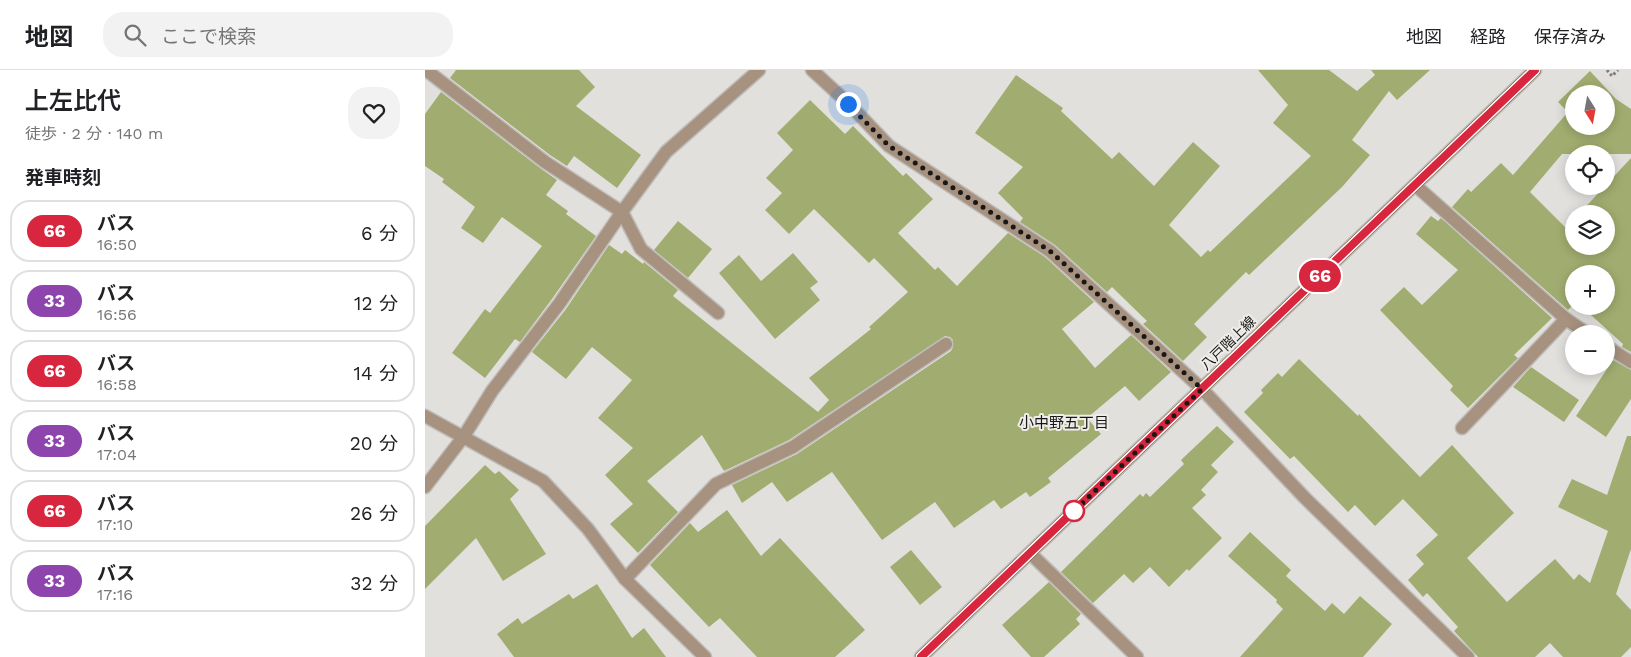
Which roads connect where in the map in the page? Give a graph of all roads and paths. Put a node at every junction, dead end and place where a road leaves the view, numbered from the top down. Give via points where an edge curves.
1 (426, 70) edge
2 (759, 70) edge
3 (812, 70) edge
4 (1535, 70) edge
5 (1607, 70) edge
6 (1618, 70) edge
7 (1415, 185) junction
8 (622, 212) junction
9 (718, 312) dead end
10 (1566, 320) junction
11 (1574, 325) edge
12 (946, 344) dead end
13 (1615, 352) edge
14 (1631, 362) edge
15 (1202, 389) junction
16 (425, 416) edge
17 (1462, 428) dead end
18 (464, 436) junction
19 (425, 487) edge
20 (1030, 553) junction
21 (625, 579) junction
22 (705, 657) edge
23 (921, 657) edge
24 (1137, 657) edge
25 (1469, 657) edge

1 - 8 street via 545,162
2 - 8 street via 666,152
3 - 15 street via 889,146 1050,251
4 - 7 main road, 八戸階上線
5 - 6 path via 1613,76
7 - 10 street
7 - 15 main road, 八戸階上線
8 - 9 street via 641,248
8 - 18 street via 559,304 492,391
10 - 11 street
10 - 17 street
12 - 21 street via 793,447 716,484
13 - 14 street
15 - 20 main road, 八戸階上線
15 - 25 street via 1305,498
16 - 18 street
18 - 19 street
18 - 21 street via 543,481 588,529
20 - 23 main road, 八戸階上線
20 - 24 street
21 - 22 street

